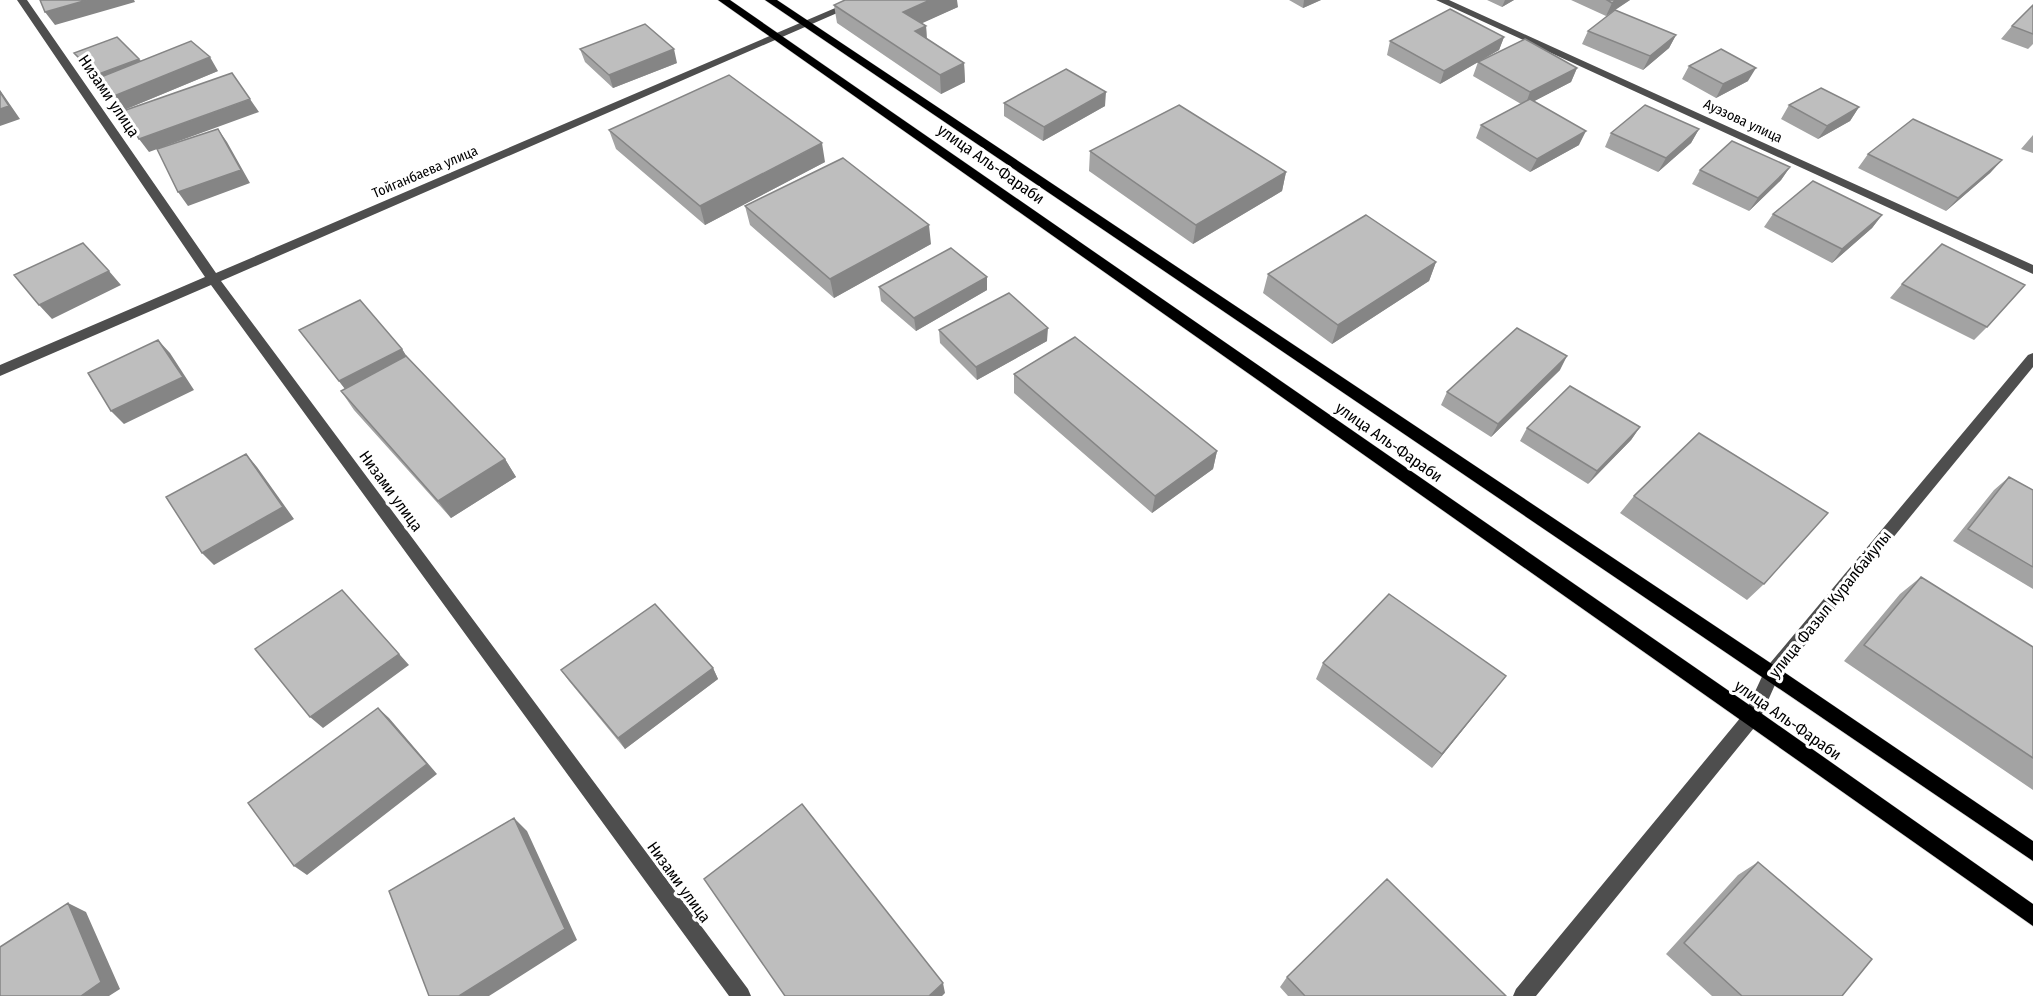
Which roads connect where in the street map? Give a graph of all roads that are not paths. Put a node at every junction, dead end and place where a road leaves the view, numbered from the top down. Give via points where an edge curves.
1 (22, 0) edge
2 (723, 0) edge
3 (770, 0) edge
4 (862, 0) edge
5 (1441, 0) edge
6 (805, 24) junction
7 (778, 38) junction
8 (2033, 270) edge
9 (213, 279) junction
10 (2033, 358) edge
11 (0, 371) edge
12 (1772, 673) junction
13 (1752, 717) junction
14 (2033, 852) edge
15 (2033, 916) edge
16 (741, 996) edge
17 (1523, 996) edge

1 - 9 street, Низами улица
2 - 7 main road, улица Аль-Фараби
3 - 6 main road, улица Аль-Фараби
4 - 6 street, Тойганбаева улица
5 - 8 street, Ауэзова улица
6 - 7 street, Тойганбаева улица
6 - 12 main road, улица Аль-Фараби
7 - 9 street, Тойганбаева улица
7 - 13 main road, улица Аль-Фараби
9 - 11 street, Тойганбаева улица
9 - 16 street, Низами улица
10 - 12 street, улица Фазыл Куралбайулы
12 - 13 street, улица Фазыл Куралбайулы
12 - 14 main road, улица Аль-Фараби
13 - 15 main road, улица Аль-Фараби
13 - 17 street, улица Фазыл Куралбайулы

